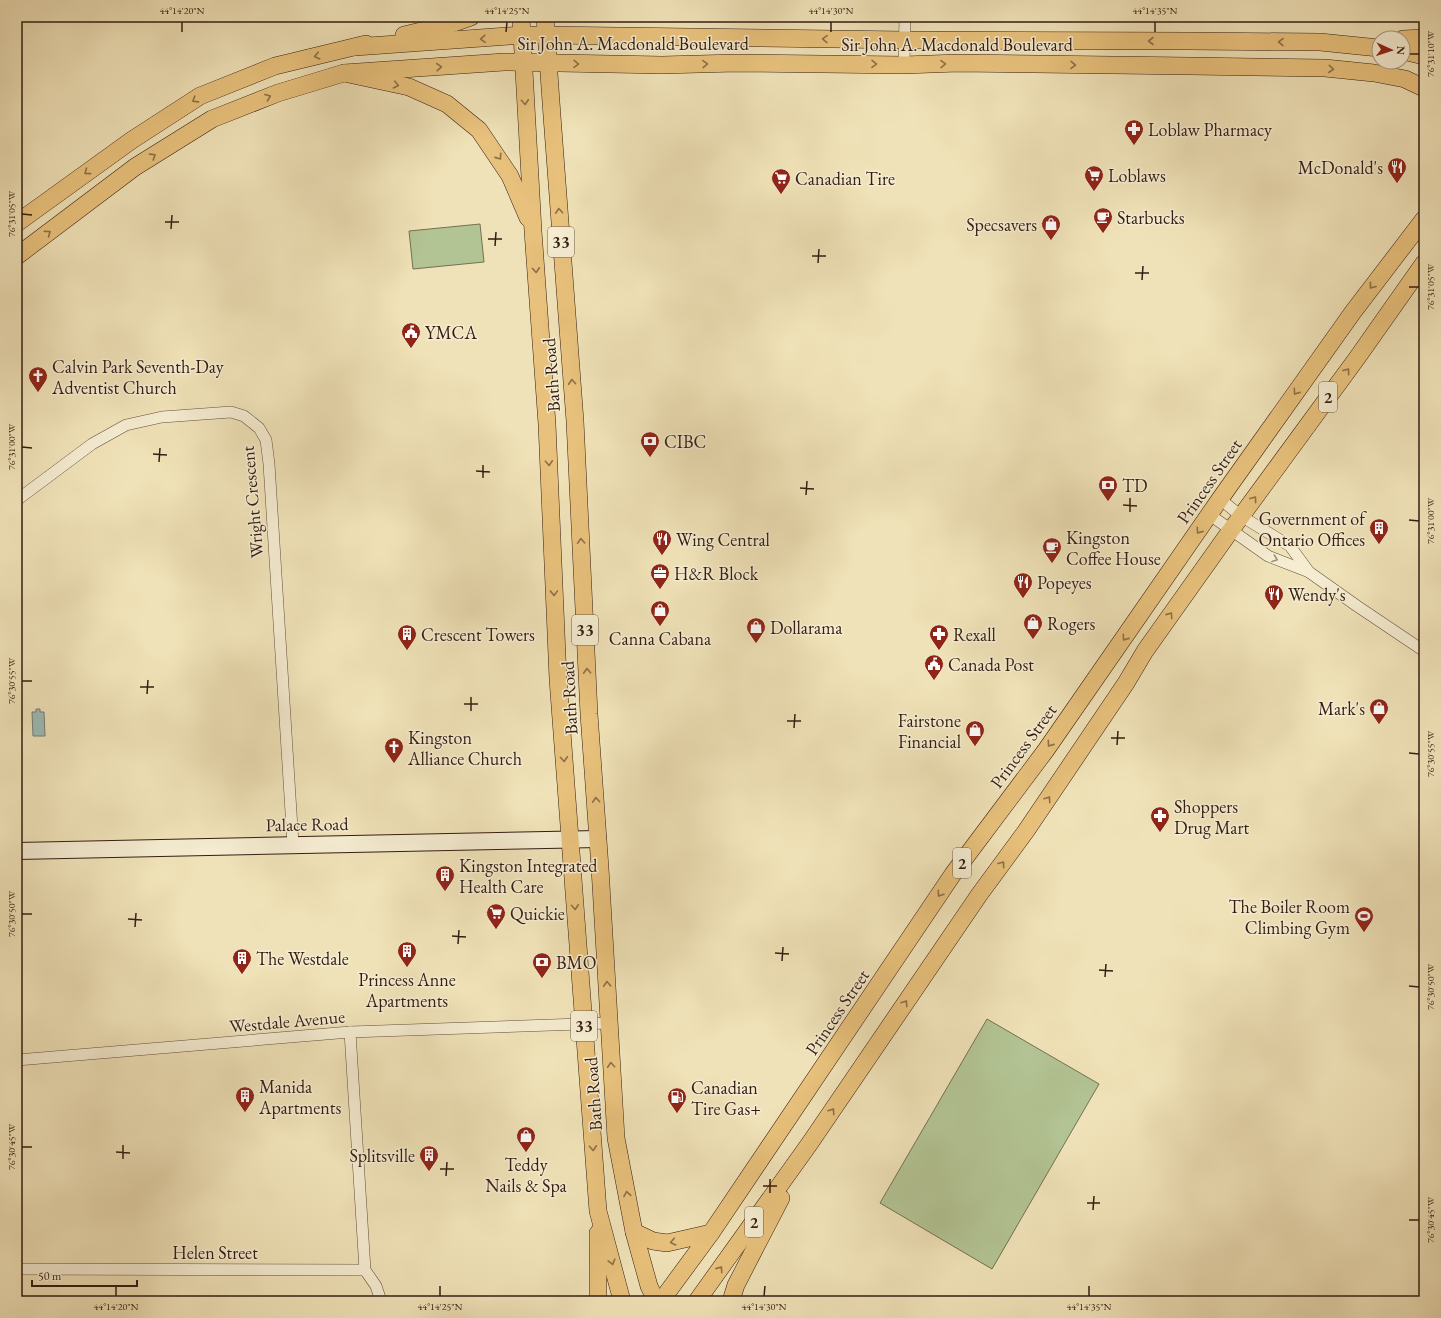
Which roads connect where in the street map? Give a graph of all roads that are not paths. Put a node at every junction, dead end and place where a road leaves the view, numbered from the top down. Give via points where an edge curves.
1 (471, 17) edge
2 (521, 17) edge
3 (545, 17) edge
4 (905, 17) edge
5 (522, 35) junction
6 (546, 35) junction
7 (1424, 38) edge
8 (1411, 39) edge
9 (905, 40) junction
10 (1371, 40) edge
11 (1320, 42) junction
12 (355, 47) junction
13 (1371, 47) edge
14 (1411, 53) edge
15 (1424, 56) edge
16 (522, 64) junction
17 (548, 64) junction
18 (904, 65) junction
19 (344, 74) junction
20 (1405, 79) junction
21 (1424, 88) edge
22 (1424, 100) edge
23 (1424, 219) edge
24 (17, 223) edge
25 (533, 231) junction
26 (17, 256) edge
27 (1424, 263) edge
28 (1220, 498) junction
29 (17, 500) edge
30 (1210, 515) junction
31 (1242, 516) junction
32 (1231, 530) junction
33 (1309, 572) junction
34 (1424, 651) edge
35 (598, 839) junction
36 (570, 840) junction
37 (293, 844) junction
38 (17, 851) edge
39 (609, 1023) junction
40 (584, 1024) junction
41 (350, 1032) junction
42 (17, 1060) edge
43 (810, 1143) junction
44 (598, 1211) junction
45 (634, 1232) junction
46 (711, 1233) junction
47 (17, 1269) edge
48 (365, 1270) junction
49 (381, 1301) edge
50 (598, 1301) edge
51 (622, 1301) edge
52 (656, 1301) edge
53 (661, 1301) edge
54 (697, 1301) edge
55 (731, 1301) edge

1 - 12 main road
2 - 5 main road, Bath Road / 33
3 - 6 main road, Bath Road / 33
4 - 9 street
5 - 6 main road, Sir John A. Macdonald Boulevard
5 -> 12 main road, Sir John A. Macdonald Boulevard
5 - 16 main road, Bath Road / 33
9 -> 6 main road, Sir John A. Macdonald Boulevard
6 - 17 main road, Bath Road / 33
7 - 8 main road
11 -> 9 main road, Sir John A. Macdonald Boulevard
9 - 18 street
10 - 11 main road
11 - 13 main road, Sir John A. Macdonald Boulevard
12 -> 24 main road via 275,66 200,96 132,140
14 - 15 main road
16 - 17 main road, Sir John A. Macdonald Boulevard
19 -> 16 main road, Sir John A. Macdonald Boulevard via 504,62
16 -> 25 main road, Bath Road / 33
17 -> 18 main road, Sir John A. Macdonald Boulevard
35 -> 17 main road, Bath Road / 33 via 589,714 575,421
18 -> 20 main road, Sir John A. Macdonald Boulevard via 958,63 1325,68
19 -> 25 main road via 409,88 447,104 479,130 510,176
26 -> 19 main road, Sir John A. Macdonald Boulevard via 135,167 212,119 278,93
20 - 21 main road, Sir John A. Macdonald Boulevard
20 - 22 main road
23 -> 28 main road, Princess Street / 2 via 1353,312
25 -> 36 main road, Bath Road / 33 via 547,424 558,679
31 -> 27 main road, 2
28 - 30 main road, Princess Street / 2
28 - 31 street
29 - 37 street, Wright Crescent via 92,444 126,425 162,417 231,412 244,416 259,428 266,440 269,464
30 - 32 street
30 -> 46 main road, Princess Street / 2 via 1046,750 953,874
31 - 32 main road, 2
31 - 33 street via 1290,546
32 -> 33 street via 1268,556
43 -> 32 main road, 2 via 979,895 1041,809 1145,651
33 - 34 street
35 - 36 street, Palace Road
39 -> 35 main road, Bath Road / 33
36 - 37 street, Palace Road
36 -> 40 main road, Bath Road / 33
37 - 38 street, Palace Road
39 - 40 street, Westdale Avenue
45 -> 39 main road, Bath Road / 33 via 616,1138
40 - 41 street, Westdale Avenue
40 -> 44 main road, Bath Road / 33
41 - 42 street, Westdale Avenue
41 - 48 street
54 -> 43 main road, 2
43 - 55 main road via 736,1285
44 - 50 main road
44 -> 51 main road, Bath Road / 33
46 -> 45 main road via 667,1244
45 - 52 main road, Bath Road / 33 via 649,1286
46 - 53 main road, Princess Street / 2
47 - 48 street, Helen Street
48 - 49 street via 376,1286

